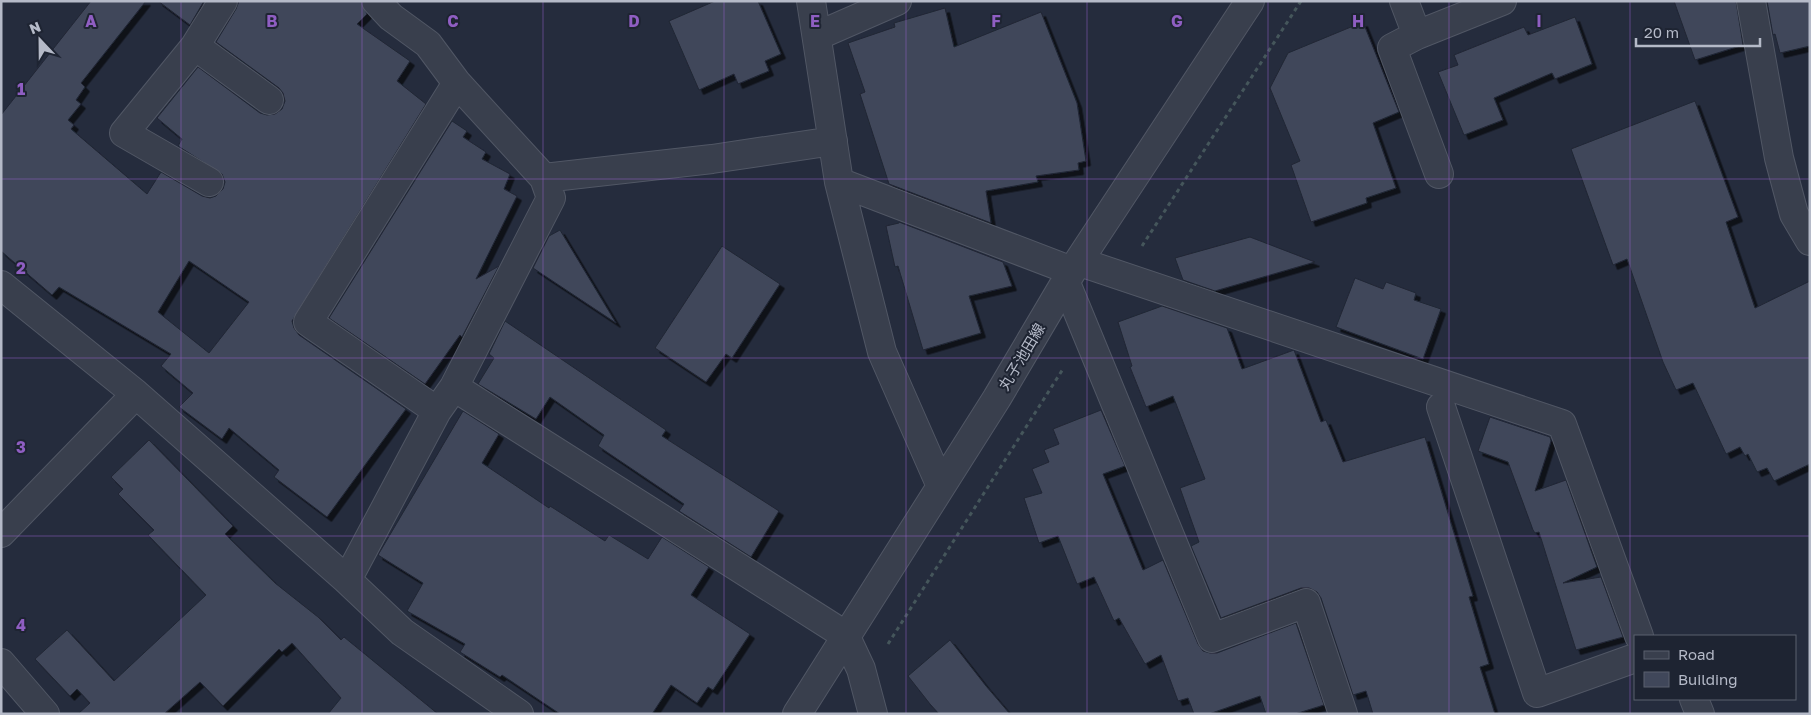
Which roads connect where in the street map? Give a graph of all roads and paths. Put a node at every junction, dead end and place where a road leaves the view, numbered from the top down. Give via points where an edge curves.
1 (223, 1) edge
2 (376, 1) edge
3 (811, 1) edge
4 (898, 1) edge
5 (1250, 1) edge
6 (1404, 1) edge
7 (1502, 1) edge
8 (1751, 1) edge
9 (1417, 35) junction
10 (816, 36) junction
11 (195, 46) junction
12 (457, 83) junction
13 (269, 100) dead end
14 (833, 141) junction
15 (1439, 174) dead end
16 (544, 178) junction
17 (209, 182) dead end
18 (839, 182) junction
19 (1810, 241) edge
20 (1073, 272) junction
21 (1, 285) edge
22 (454, 387) junction
23 (136, 394) junction
24 (1441, 407) dead end
25 (437, 411) junction
26 (940, 484) junction
27 (1, 533) edge
28 (347, 580) junction
29 (845, 635) junction
30 (1640, 635) edge
31 (1634, 658) edge
32 (1, 663) edge
33 (1694, 700) edge
34 (44, 714) edge
35 (519, 714) edge
36 (797, 714) edge
37 (873, 714) edge
38 (1343, 714) edge
39 (1700, 714) edge

1 - 11 street
2 - 12 street via 390,17 428,44
3 - 10 street
4 - 10 street
5 - 20 street, 丸子池田線
6 - 9 street
7 - 9 street
8 - 19 street via 1779,158 1794,214
9 - 15 street via 1392,48
10 - 14 street
11 - 13 street
11 - 17 street via 124,133
12 - 16 street
12 - 25 street via 308,322
14 - 16 street
14 - 18 street
16 - 22 street via 551,198
18 - 20 street
18 - 26 street via 882,352
20 - 26 street, 丸子池田線 via 997,398
20 - 30 street via 1562,424
20 - 38 street via 1212,638 1306,603
21 - 23 street
22 - 25 street
22 - 29 street
23 - 27 street
23 - 28 street
24 - 31 street via 1537,694
25 - 28 street
26 - 29 street, 丸子池田線
28 - 35 street via 402,632
29 - 36 street, 丸子池田線
29 - 37 street via 861,669
32 - 34 street
33 - 39 street

